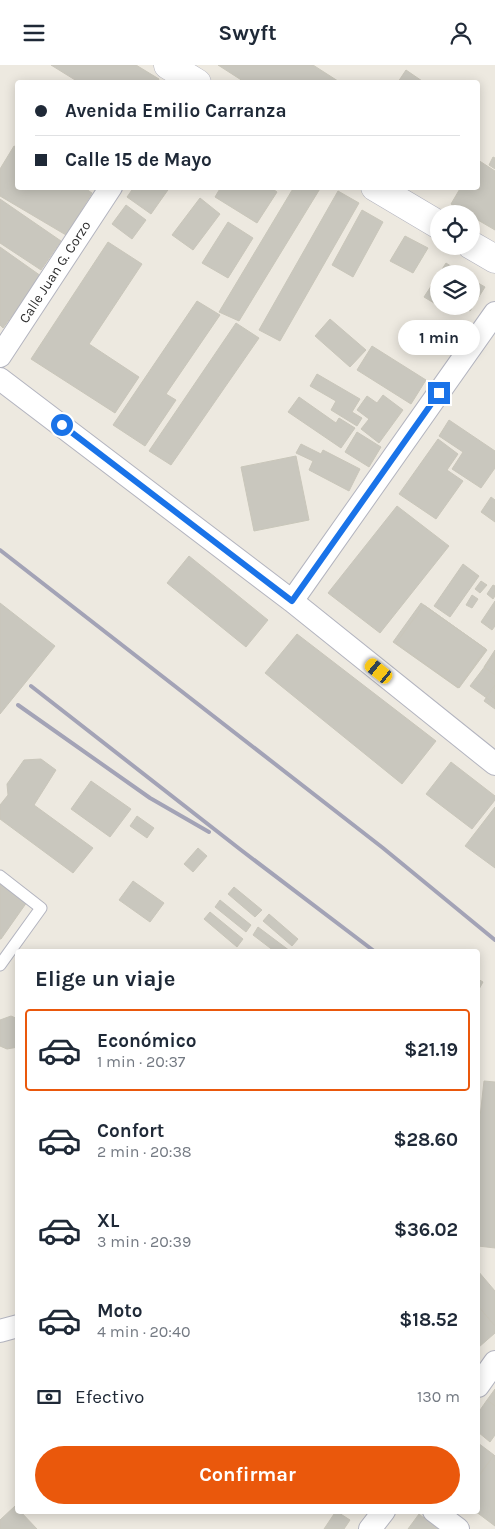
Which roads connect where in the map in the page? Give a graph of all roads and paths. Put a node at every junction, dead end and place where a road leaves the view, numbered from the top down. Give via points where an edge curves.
1 (109, 190) edge
2 (380, 190) edge
3 (430, 220) edge
4 (480, 250) edge
5 (495, 259) edge
6 (495, 313) edge
7 (0, 356) edge
8 (0, 379) edge
9 (292, 601) junction
10 (495, 764) edge
11 (0, 876) edge
12 (0, 965) edge
13 (15, 1327) edge
14 (0, 1331) edge
15 (495, 1362) edge
16 (480, 1383) edge
17 (382, 1514) edge
18 (438, 1514) edge
19 (370, 1529) edge
20 (458, 1529) edge

1 - 7 street, Calle Juan G. Corzo
2 - 3 street
4 - 5 street
6 - 9 street
8 - 9 street
9 - 10 street
11 - 12 lane via 41,908
13 - 14 street
15 - 16 street
17 - 19 street
18 - 20 street

